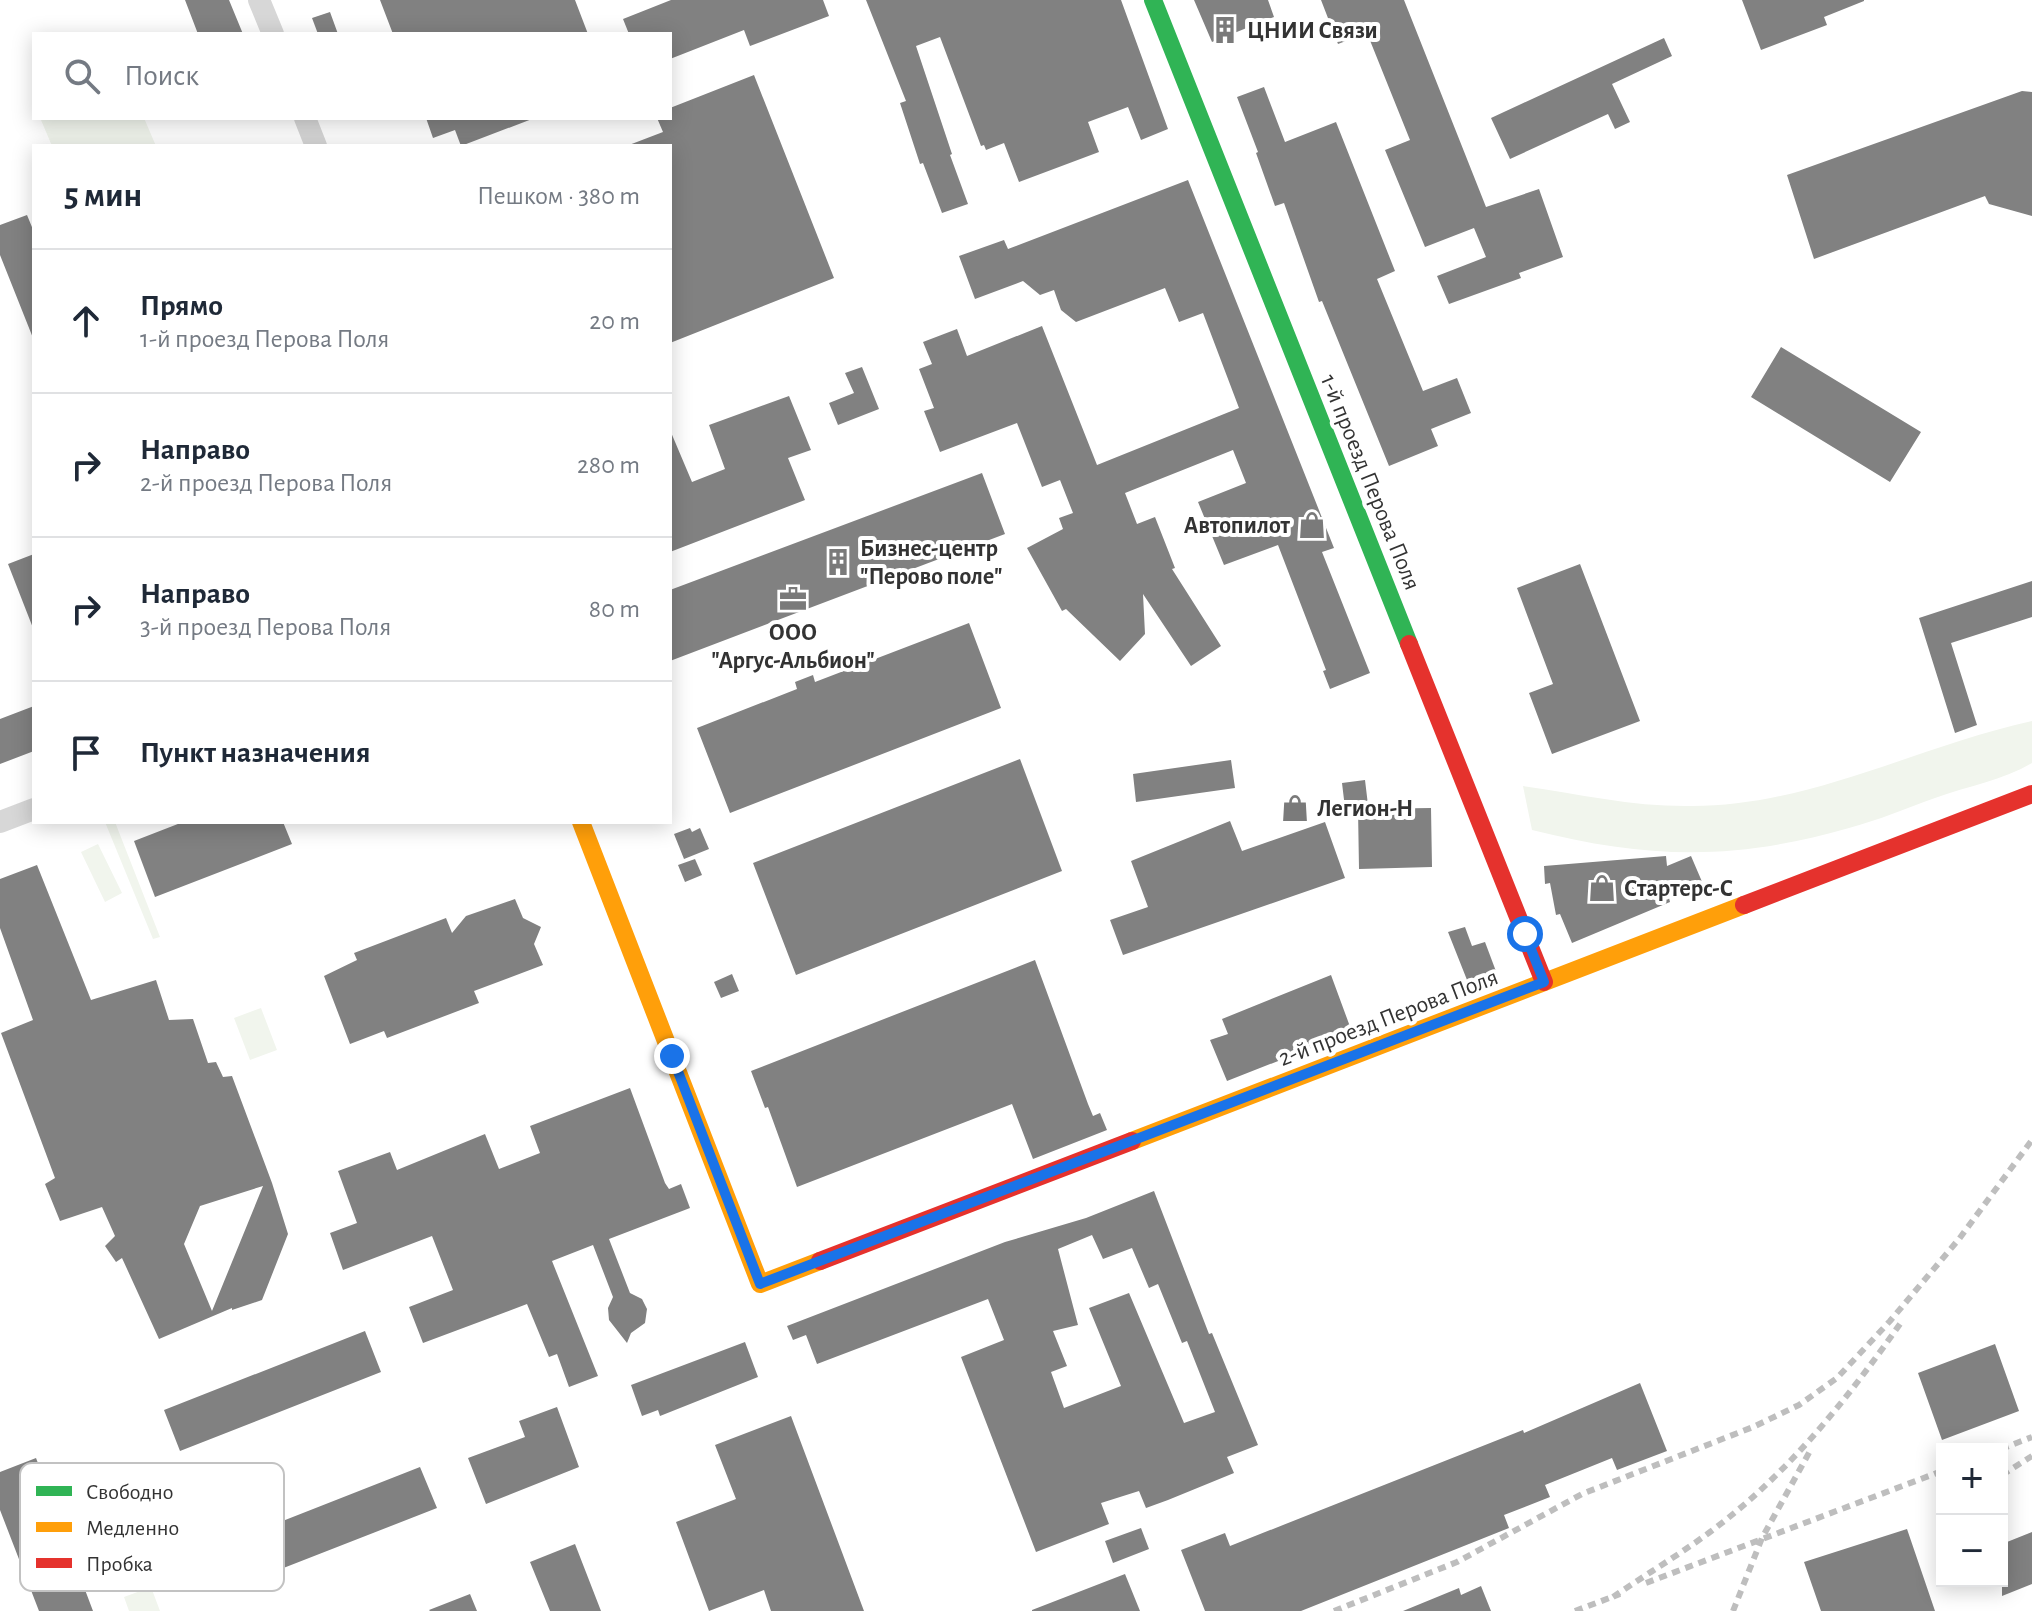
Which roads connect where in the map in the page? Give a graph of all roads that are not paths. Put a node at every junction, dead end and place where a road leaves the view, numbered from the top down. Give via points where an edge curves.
1 (259, 0) edge
2 (1153, 0) edge
3 (272, 32) edge
4 (306, 120) edge
5 (315, 144) edge
6 (2032, 794) edge
7 (32, 810) edge
8 (0, 822) edge
9 (582, 824) edge
10 (1544, 982) junction

1 - 3 street
2 - 10 street, 1-й проезд Перова Поля
4 - 5 street
6 - 10 street, 2-й проезд Перова Поля
7 - 8 street
9 - 10 street, 2-й проезд Перова Поля via 760,1284

